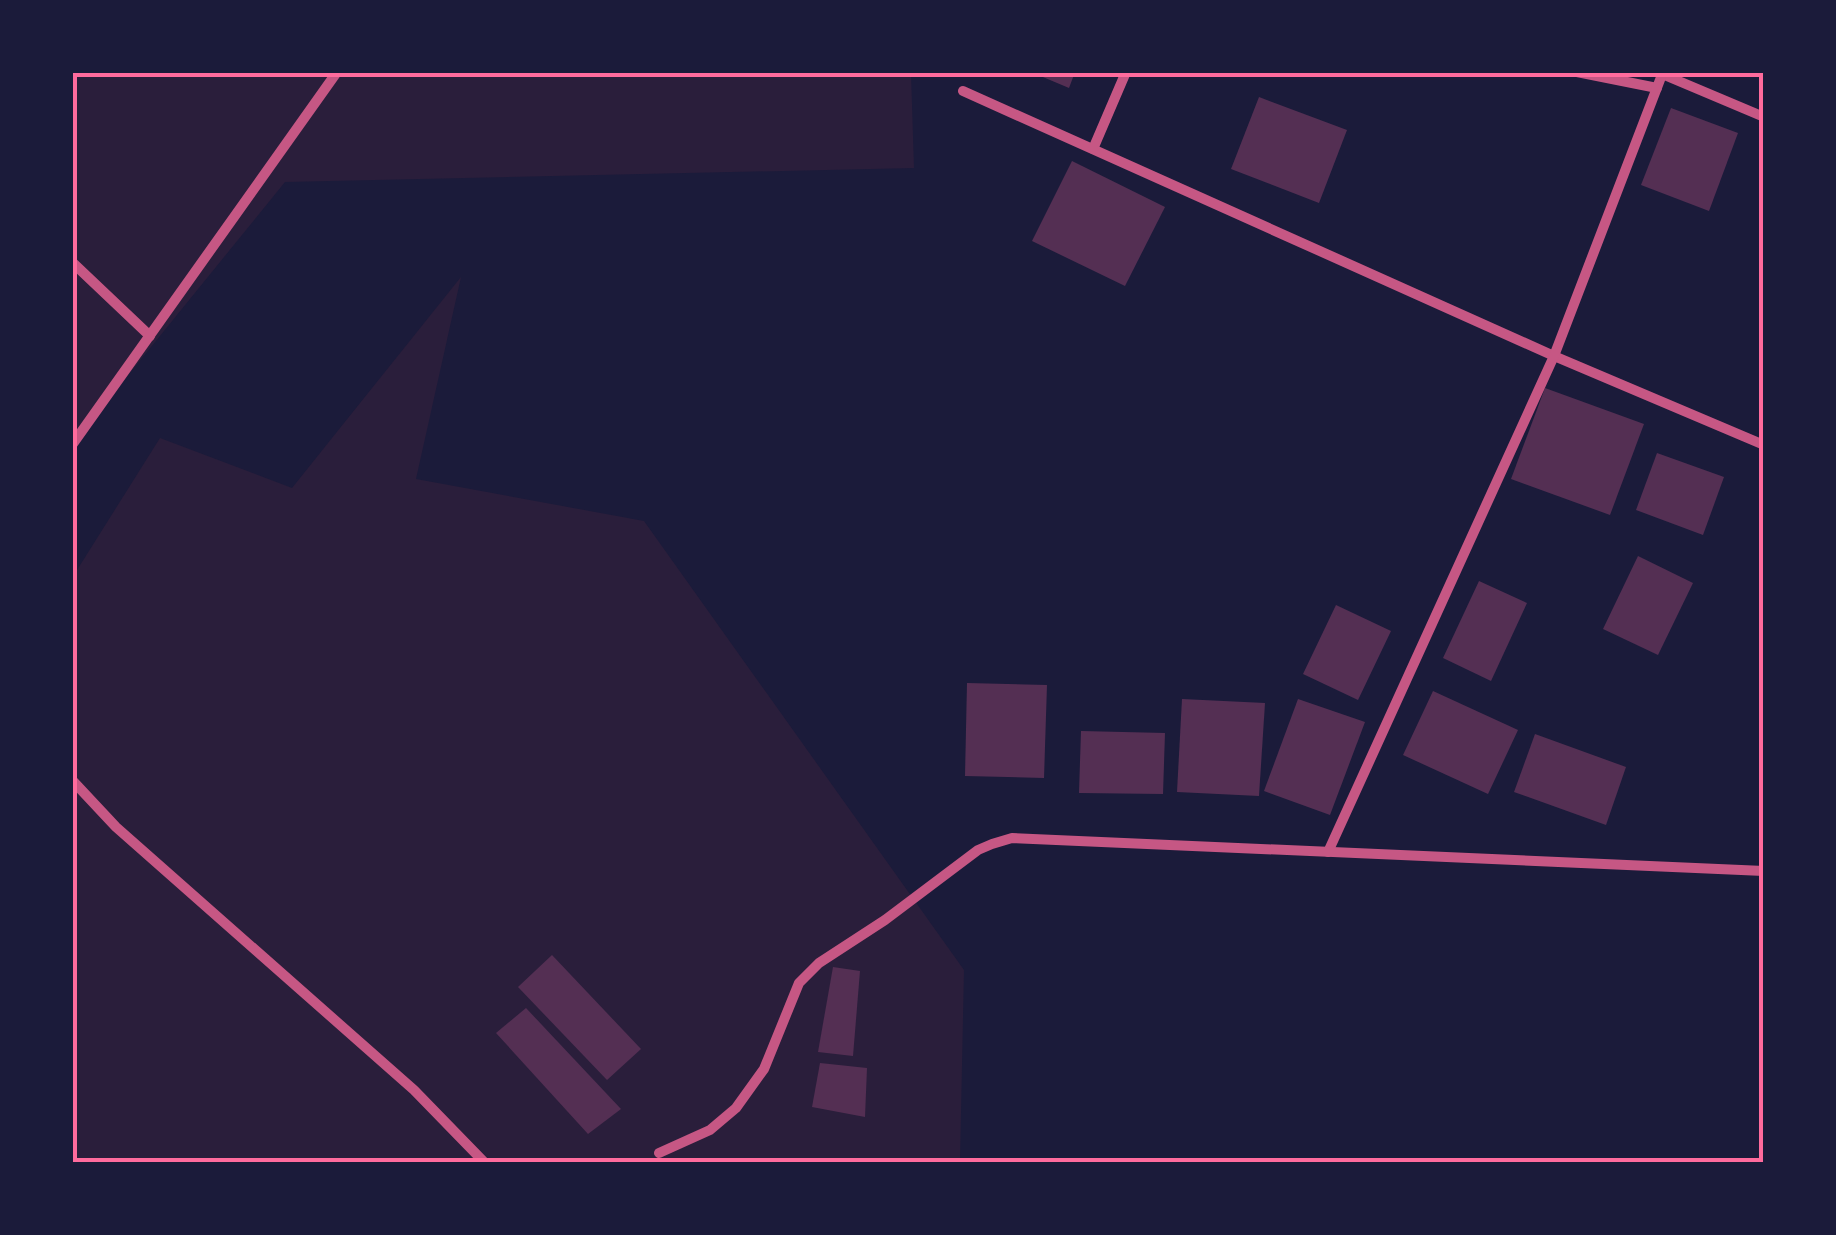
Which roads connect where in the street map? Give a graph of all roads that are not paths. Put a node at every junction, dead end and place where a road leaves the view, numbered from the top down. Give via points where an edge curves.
1 (337, 72) edge
2 (1126, 72) edge
3 (1577, 72) edge
4 (1662, 74) edge
5 (1657, 88) junction
6 (962, 90) dead end
7 (1764, 116) edge
8 (1093, 149) junction
9 (72, 262) edge
10 (150, 336) junction
11 (1554, 356) junction
12 (72, 445) edge
13 (1764, 445) edge
14 (72, 780) edge
15 (1328, 852) junction
16 (1764, 871) edge
17 (659, 1153) dead end
18 (484, 1162) edge

1 - 10 street
2 - 8 street
3 - 5 street
4 - 5 street
4 - 7 street
5 - 11 street
6 - 8 street
8 - 11 street
9 - 10 street
10 - 12 street
11 - 13 street
11 - 15 street
14 - 18 street via 116,827 414,1090
15 - 16 street
15 - 17 street via 1012,838 992,844 819,963 799,984 764,1069 736,1108 710,1130

